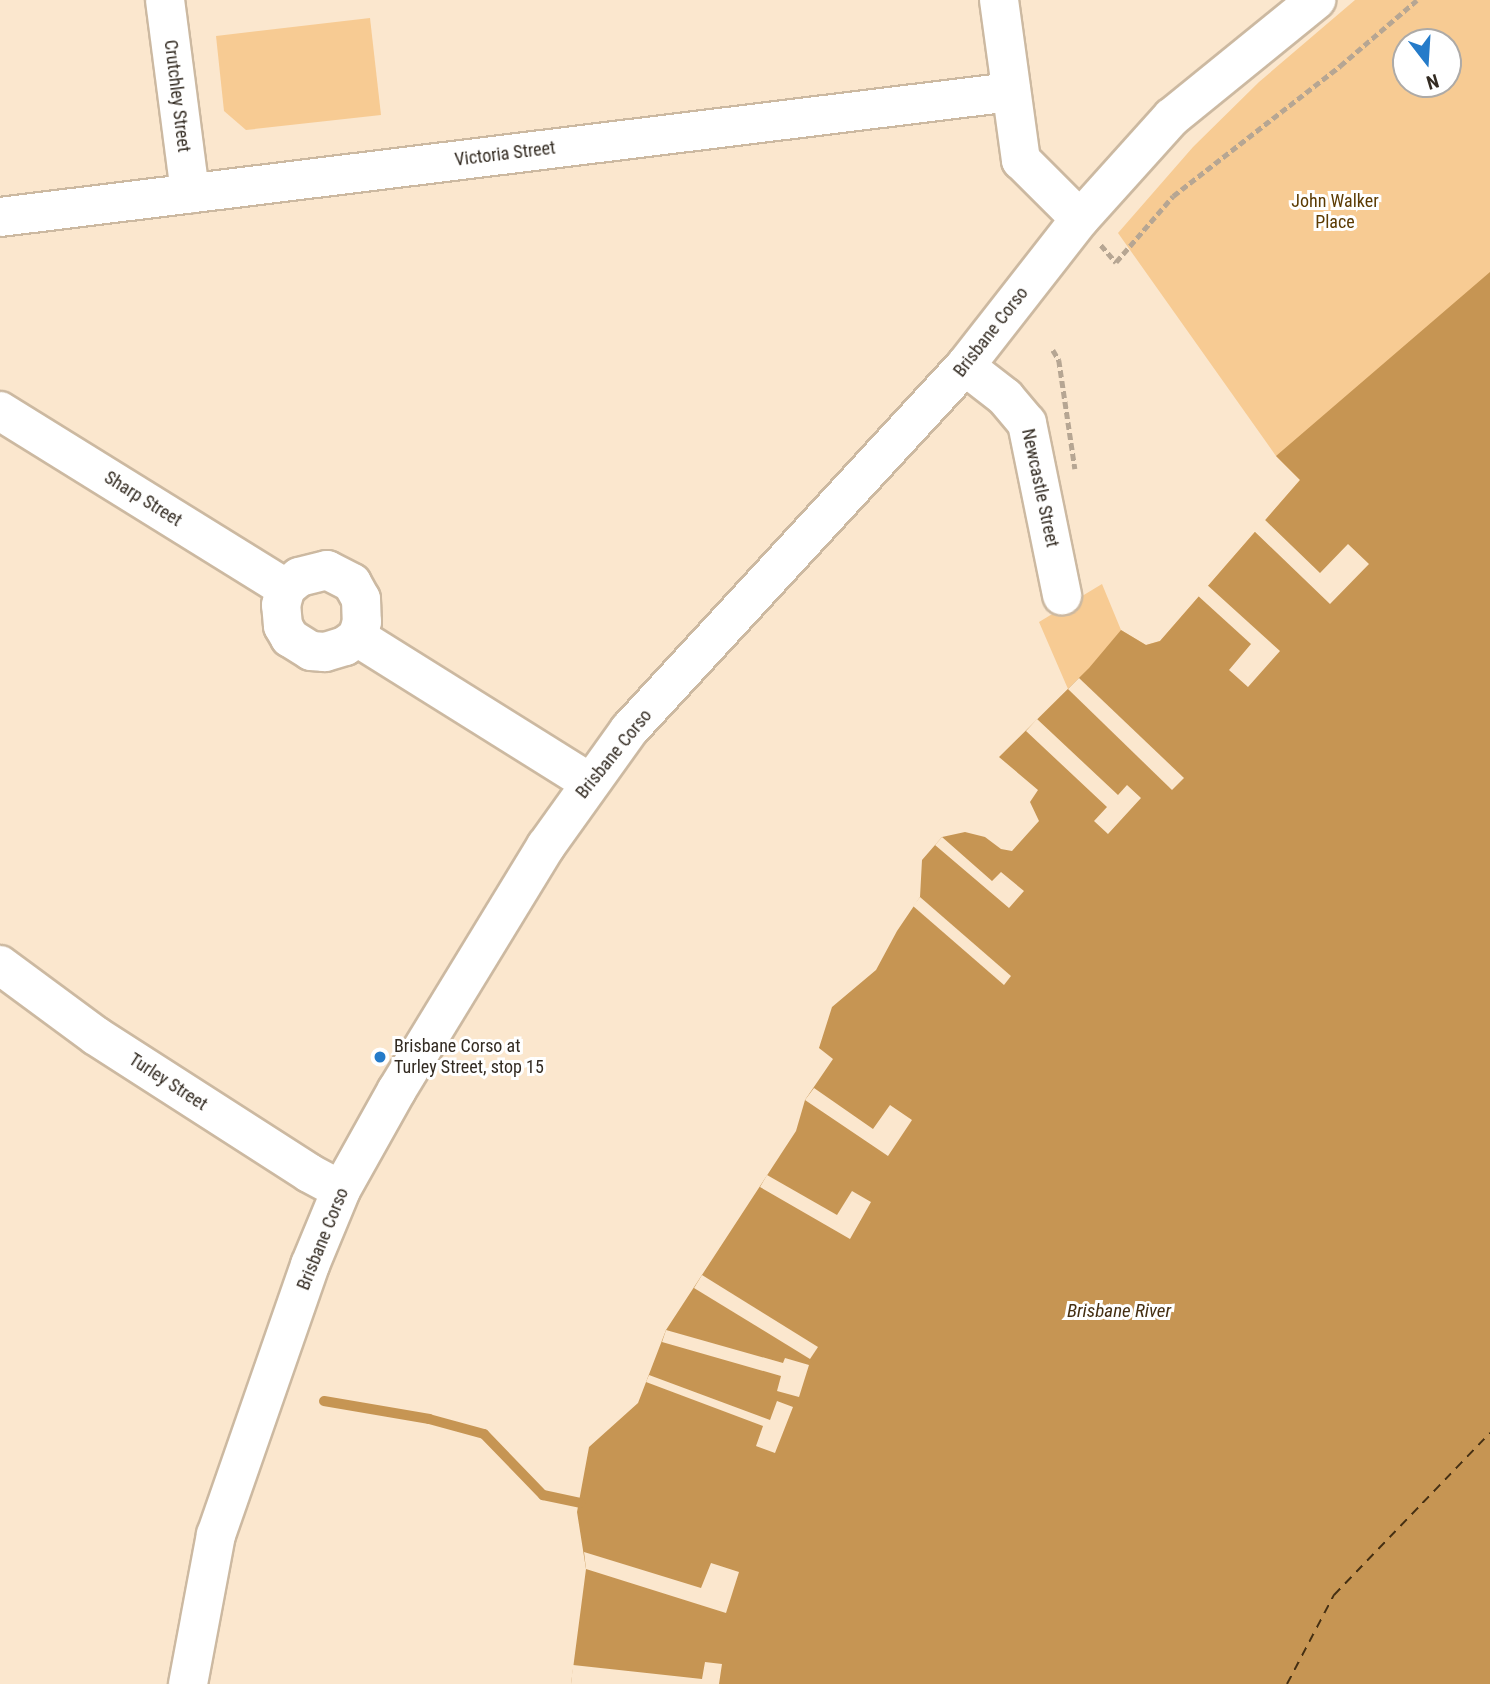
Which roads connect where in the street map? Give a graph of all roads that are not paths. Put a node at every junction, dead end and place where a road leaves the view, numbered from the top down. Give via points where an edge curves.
1 (165, 0) edge
2 (999, 0) edge
3 (1316, 0) edge
4 (1011, 92) junction
5 (190, 193) junction
6 (0, 217) edge
7 (1091, 232) junction
8 (965, 366) junction
9 (0, 411) edge
10 (286, 588) junction
11 (1062, 595) dead end
12 (357, 637) junction
13 (589, 782) junction
14 (0, 965) edge
15 (341, 1191) junction
16 (188, 1684) edge

1 - 5 street, Crutchley Street
2 - 4 street
3 - 7 street, Brisbane Corso via 1172,117
4 - 5 street, Victoria Street
4 - 7 street via 1021,160
5 - 6 street, Victoria Street
7 - 8 street, Brisbane Corso
8 - 11 street, Newcastle Street via 1005,397 1027,423
8 - 13 street, Brisbane Corso via 629,730
9 - 10 street, Sharp Street
10 - 12 street via 281,605 283,626 301,648 325,652
10 - 12 street via 313,572 341,575 361,599
12 - 13 street
13 - 15 street, Brisbane Corso via 397,1090
14 - 15 street, Turley Street via 90,1032
15 - 16 street, Brisbane Corso via 310,1265 216,1535

